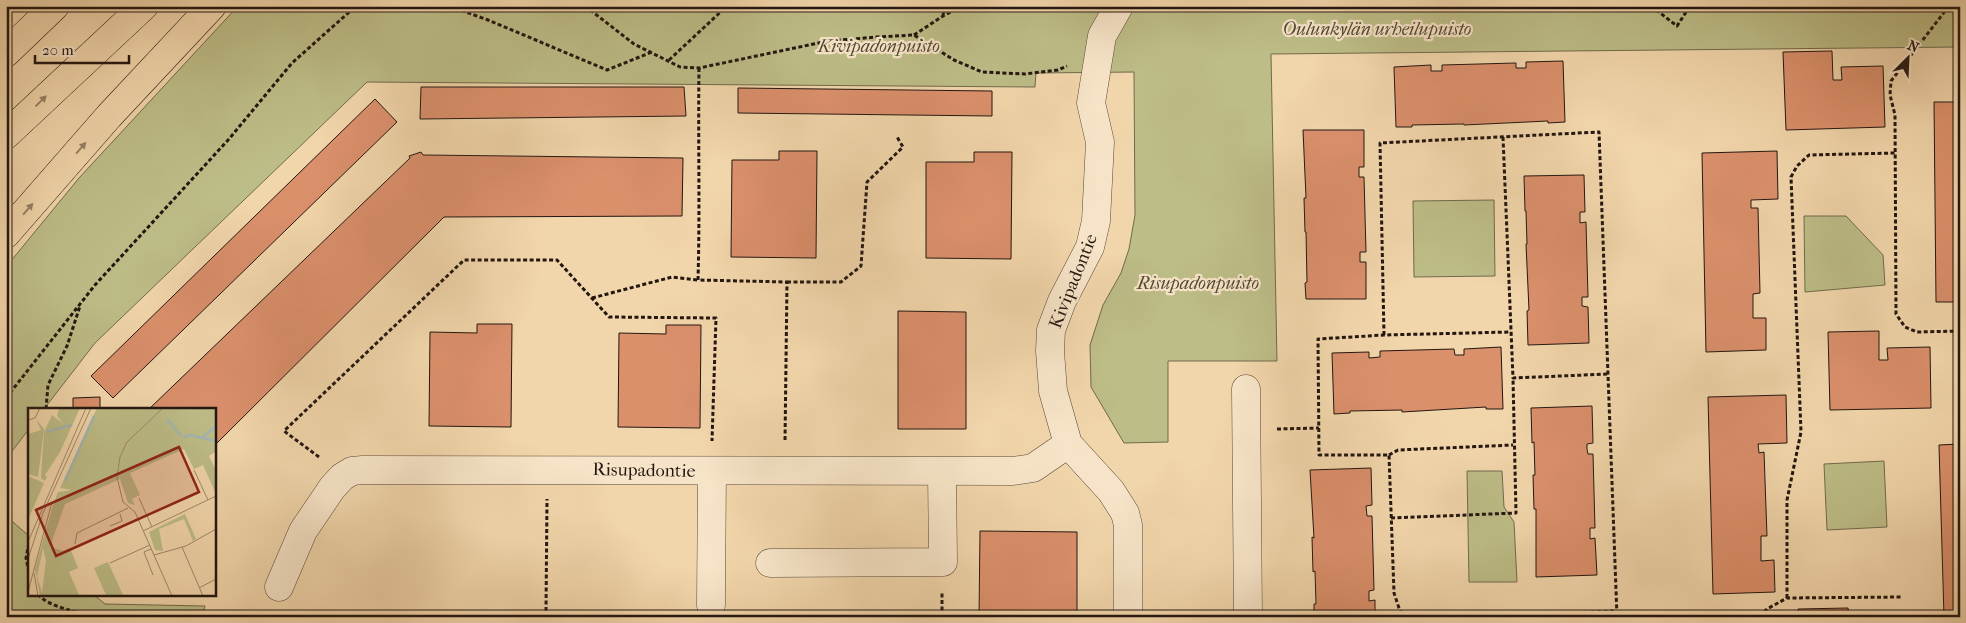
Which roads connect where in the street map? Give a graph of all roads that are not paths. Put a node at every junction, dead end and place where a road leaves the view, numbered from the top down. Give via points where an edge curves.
1 (55, 6) edge
2 (144, 6) edge
3 (212, 6) edge
4 (1119, 6) edge
5 (6, 53) edge
6 (6, 135) edge
7 (6, 234) edge
8 (1246, 389) dead end
9 (1068, 444) junction
10 (712, 458) junction
11 (942, 472) junction
12 (770, 563) dead end
13 (279, 587) dead end
14 (711, 605) dead end
15 (1128, 617) edge
16 (1248, 617) edge

1 - 5 highway
6 -> 2 highway
7 -> 3 highway via 109,116
4 - 9 street, Kivipadontie via 1102,36 1092,103 1100,142 1096,221 1090,247 1051,330 1053,391
8 - 16 street
9 - 11 street, Risupadontie via 1033,468
9 - 15 street, Kivipadontie via 1112,490 1125,513 1128,525
10 - 11 street, Risupadontie via 785,471
10 - 13 street, Risupadontie via 352,471 332,488 303,531
10 - 14 street
11 - 12 street via 943,562

